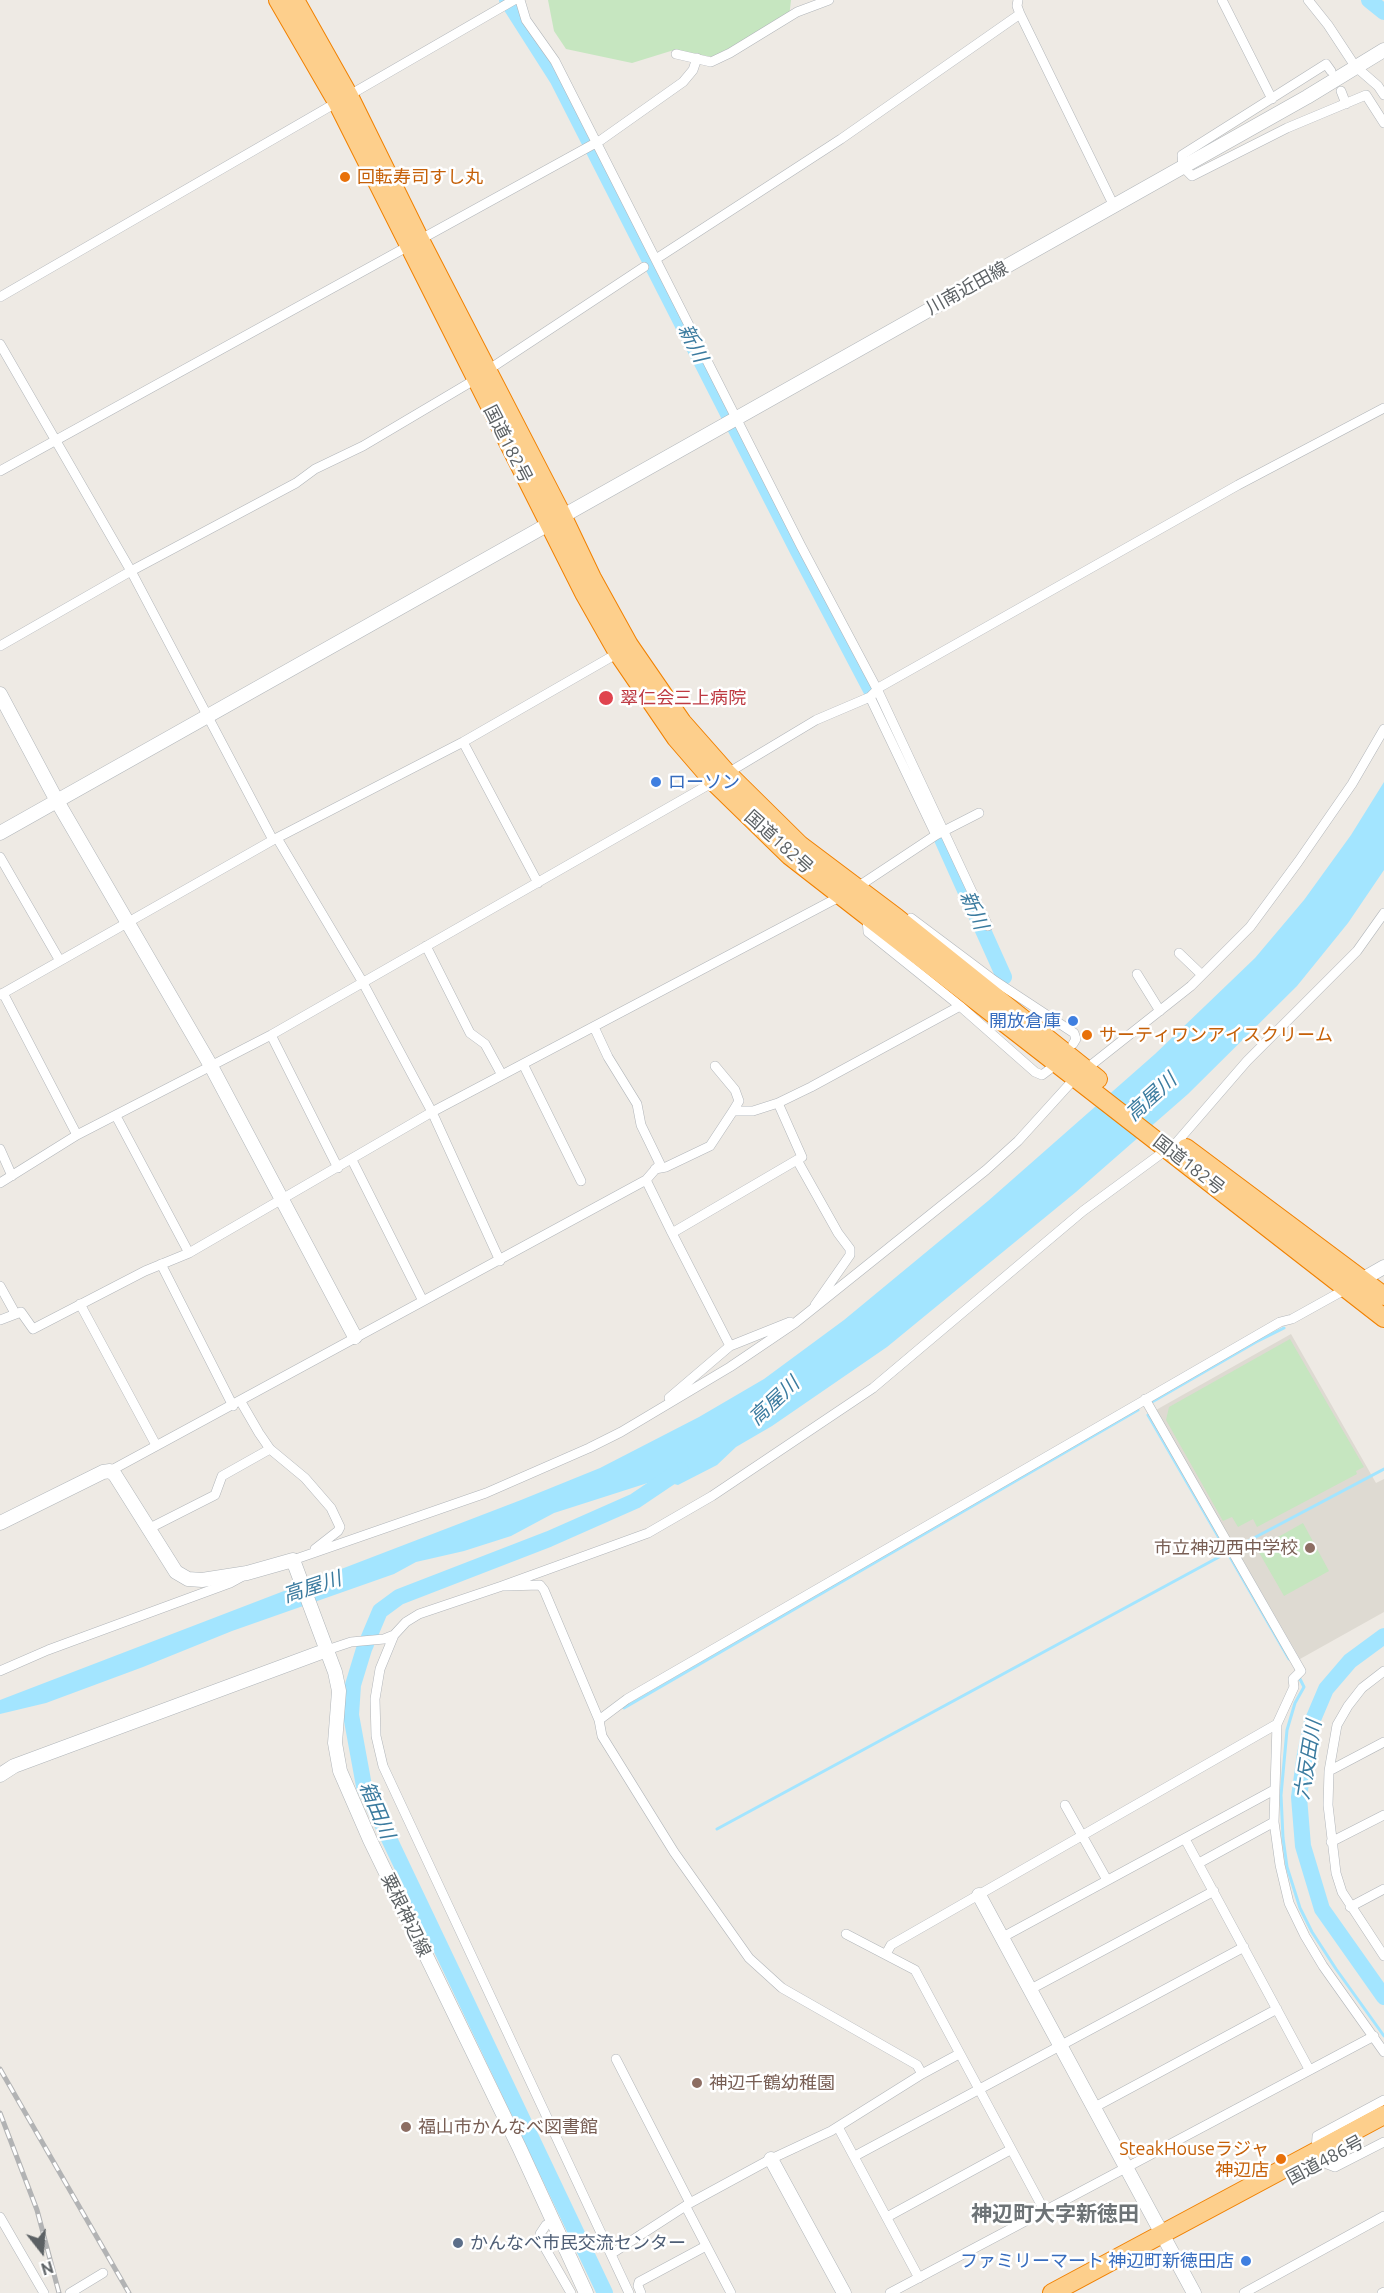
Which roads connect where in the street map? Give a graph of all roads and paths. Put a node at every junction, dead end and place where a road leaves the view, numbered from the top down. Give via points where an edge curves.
1 (279, 0) edge
2 (295, 0) edge
3 (514, 0) edge
4 (520, 0) edge
5 (829, 0) edge
6 (1008, 0) edge
7 (1222, 0) edge
8 (1308, 0) edge
9 (1018, 7) edge
10 (1384, 50) edge
11 (676, 54) dead end
12 (697, 58) junction
13 (1360, 63) junction
14 (1331, 71) dead end
15 (1341, 91) dead end
16 (1384, 95) edge
17 (343, 99) junction
18 (1272, 99) junction
19 (1346, 104) junction
20 (1384, 123) edge
21 (597, 142) junction
22 (1183, 167) junction
23 (1114, 206) junction
24 (414, 242) junction
25 (656, 259) junction
26 (644, 267) dead end
27 (0, 297) edge
28 (0, 344) edge
29 (482, 375) junction
30 (1384, 408) edge
31 (731, 421) junction
32 (56, 440) junction
33 (0, 471) edge
34 (555, 519) junction
35 (131, 571) junction
36 (0, 646) edge
37 (618, 653) junction
38 (878, 691) junction
39 (0, 694) edge
40 (870, 698) junction
41 (208, 716) junction
42 (1384, 729) edge
43 (462, 742) junction
44 (721, 777) junction
45 (57, 801) junction
46 (979, 813) dead end
47 (0, 833) edge
48 (941, 834) junction
49 (275, 839) junction
50 (0, 857) edge
51 (538, 883) junction
52 (848, 892) junction
53 (1384, 913) edge
54 (867, 915) junction
55 (897, 918) junction
56 (127, 923) junction
57 (988, 926) dead end
58 (426, 946) junction
59 (1179, 953) dead end
60 (60, 961) junction
61 (1137, 974) dead end
62 (1202, 975) junction
63 (362, 981) junction
64 (2, 994) edge
65 (960, 1006) junction
66 (1160, 1011) junction
67 (594, 1027) junction
68 (271, 1035) junction
69 (1073, 1044) dead end
70 (523, 1064) junction
71 (211, 1066) junction
72 (715, 1066) dead end
73 (1050, 1069) dead end
74 (502, 1075) junction
75 (1085, 1076) junction
76 (778, 1102) junction
77 (733, 1111) junction
78 (432, 1112) junction
79 (116, 1116) junction
80 (77, 1136) junction
81 (1167, 1141) junction
82 (0, 1149) edge
83 (352, 1160) junction
84 (797, 1160) junction
85 (338, 1168) junction
86 (656, 1168) junction
87 (12, 1176) junction
88 (646, 1180) junction
89 (581, 1181) dead end
90 (0, 1183) edge
91 (282, 1198) junction
92 (672, 1233) junction
93 (189, 1253) junction
94 (500, 1261) junction
95 (161, 1264) junction
96 (1384, 1267) edge
97 (1363, 1279) junction
98 (0, 1286) edge
99 (1346, 1289) junction
100 (1384, 1296) edge
101 (423, 1301) junction
102 (81, 1304) junction
103 (815, 1307) junction
104 (15, 1313) junction
105 (1384, 1318) edge
106 (0, 1320) edge
107 (795, 1323) junction
108 (355, 1337) junction
109 (730, 1346) junction
110 (1145, 1399) junction
111 (237, 1404) junction
112 (662, 1407) junction
113 (156, 1445) junction
114 (270, 1449) junction
115 (110, 1471) junction
116 (0, 1523) edge
117 (148, 1529) junction
118 (308, 1554) junction
119 (294, 1562) junction
120 (247, 1573) junction
121 (502, 1586) junction
122 (394, 1635) junction
123 (326, 1646) junction
124 (0, 1671) edge
125 (1384, 1671) edge
126 (599, 1720) junction
127 (1277, 1724) junction
128 (1384, 1742) edge
129 (1329, 1771) junction
130 (0, 1775) edge
131 (1274, 1790) junction
132 (1065, 1805) dead end
133 (1384, 1815) edge
134 (1274, 1822) junction
135 (1082, 1836) junction
136 (1185, 1839) junction
137 (1331, 1842) junction
138 (1199, 1863) junction
139 (1107, 1880) junction
140 (1384, 1889) edge
141 (1214, 1892) junction
142 (979, 1895) junction
143 (1350, 1907) junction
144 (846, 1934) dead end
145 (1003, 1937) junction
146 (1244, 1947) junction
147 (886, 1954) junction
148 (1384, 1956) edge
149 (1031, 1989) junction
150 (1277, 2009) junction
151 (1374, 2036) junction
152 (1061, 2046) junction
153 (1384, 2052) edge
154 (959, 2054) junction
155 (616, 2059) dead end
156 (1309, 2069) junction
157 (922, 2074) junction
158 (979, 2090) junction
159 (1384, 2100) edge
160 (1095, 2107) junction
161 (1384, 2115) edge
162 (838, 2127) junction
163 (1384, 2128) edge
164 (1384, 2142) edge
165 (1011, 2150) junction
166 (855, 2156) junction
167 (1319, 2157) junction
168 (771, 2159) junction
169 (1126, 2166) junction
170 (688, 2205) junction
171 (1044, 2210) junction
172 (1384, 2216) edge
173 (0, 2217) edge
174 (886, 2217) junction
175 (552, 2222) junction
176 (1165, 2239) junction
177 (706, 2246) junction
178 (611, 2254) junction
179 (104, 2273) dead end
180 (919, 2278) junction
181 (44, 2293) edge
182 (70, 2293) edge
183 (571, 2293) edge
184 (586, 2293) edge
185 (629, 2293) edge
186 (641, 2293) edge
187 (731, 2293) edge
188 (844, 2293) edge
189 (890, 2293) edge
190 (1053, 2293) edge
191 (1075, 2293) edge
192 (1194, 2293) edge
193 (1244, 2293) edge

1 - 17 highway, 国道182号
2 - 17 highway, 国道182号
3 - 17 street
4 - 21 street via 526,20 555,60
5 - 12 street via 798,12 711,62
6 - 9 street
7 - 18 street
8 - 13 street
9 - 23 street
9 - 25 street via 841,139
10 - 13 street, 川南近田線
11 - 12 street
12 - 21 street via 683,82
13 - 16 street
13 - 22 street, 川南近田線
14 - 18 street via 1326,64
15 - 19 street
17 - 24 highway, 国道182号
17 - 27 street
18 - 22 street via 1182,155
19 - 20 street via 1366,95
19 - 22 street via 1287,128 1192,176
21 - 24 street
21 - 25 street
22 - 23 street, 川南近田線
23 - 31 street, 川南近田線
24 - 29 highway, 国道182号
24 - 32 street
25 - 31 street
26 - 29 street
28 - 32 street
29 - 34 highway, 国道182号
29 - 35 street via 363,446
30 - 38 street via 1238,484
31 - 34 street, 川南近田線
31 - 38 street
32 - 33 street
32 - 35 street
34 - 37 highway, 国道182号 via 584,593
34 - 41 street, 川南近田線
34 - 44 highway, 国道182号 via 629,645
35 - 36 street
35 - 41 street
37 - 43 street
37 - 44 highway, 国道182号 via 676,738
38 - 40 street
38 - 48 street
39 - 45 street
40 - 44 street via 816,720
40 - 48 street
41 - 45 street, 川南近田線
41 - 49 street
42 - 62 street via 1352,783 1250,927
43 - 49 street
43 - 51 street
44 - 51 street
44 - 52 highway, 国道182号
45 - 47 street, 川南近田線
45 - 56 street
46 - 48 street
48 - 52 street
48 - 57 street
49 - 56 street
49 - 63 street
50 - 60 street
51 - 58 street
52 - 54 highway, 国道182号
52 - 55 highway, 国道182号
52 - 67 street
53 - 81 street via 1357,951
54 - 65 street via 868,932
54 - 75 highway, 国道182号
55 - 69 street via 908,916 995,981 1074,1033
55 - 75 highway, 国道182号
56 - 60 street
56 - 71 street
58 - 63 street
58 - 74 street via 470,1033 485,1044
59 - 62 street
60 - 64 street
61 - 66 street
62 - 66 street
63 - 68 street
63 - 78 street
64 - 80 street
65 - 73 street via 1035,1072 1042,1075
65 - 76 street
66 - 75 street
67 - 70 street
67 - 86 street via 637,1104 641,1125 660,1164
68 - 71 street
68 - 85 street
70 - 74 street
70 - 89 street
71 - 79 street
71 - 91 street
72 - 77 street via 735,1090 739,1101
74 - 78 street
75 - 81 highway, 国道182号
75 - 103 street via 986,1170
76 - 77 street via 753,1112
76 - 84 street via 802,1156
77 - 86 street via 710,1146
78 - 83 street
78 - 94 street
79 - 80 street
79 - 93 street
80 - 87 street
81 - 97 highway, 国道182号
81 - 99 highway, 国道182号
81 - 121 street via 873,1389 712,1496 648,1533
82 - 87 street
83 - 85 street
83 - 101 street
84 - 92 street
84 - 103 street via 850,1249 850,1255 814,1302
85 - 91 street
86 - 88 street
87 - 90 street
88 - 92 street
88 - 94 street
91 - 93 street
91 - 108 street
92 - 109 street
93 - 95 street
94 - 101 street
95 - 102 street
95 - 111 street
96 - 97 street
97 - 99 street
97 - 100 highway, 国道182号
98 - 104 street
99 - 105 highway, 国道182号
99 - 110 street
101 - 108 street
102 - 104 street via 33,1329 21,1312
102 - 113 street
103 - 107 street
104 - 106 street
107 - 109 street
107 - 112 street
108 - 111 street
109 - 112 street
110 - 126 street via 627,1699
110 - 127 street via 1301,1671 1293,1679 1294,1687
111 - 113 street
111 - 114 street
112 - 118 street via 589,1448 486,1493
113 - 115 street
114 - 117 street via 222,1476 215,1495
114 - 118 street via 331,1508 340,1527
115 - 116 street
115 - 117 street
117 - 120 street via 176,1572 188,1579
118 - 119 street
119 - 120 street
119 - 123 street, 粟根神辺線
120 - 124 street via 230,1583
121 - 122 street via 418,1614
121 - 126 street via 540,1585 544,1590
122 - 123 street
122 - 178 street via 380,1669 375,1699 376,1736 383,1766
123 - 130 street via 14,1766
123 - 175 street, 粟根神辺線 via 339,1691 335,1743 340,1771
125 - 129 street via 1362,1688 1337,1725
126 - 157 street via 602,1736 674,1852 749,1958 782,1988 916,2065
127 - 131 street
127 - 135 street
128 - 129 street
129 - 137 street
131 - 134 street
131 - 136 street
132 - 135 street
133 - 137 street
134 - 138 street
134 - 151 street via 1289,1903 1323,1966
135 - 139 street
135 - 142 street
136 - 138 street
136 - 139 street
137 - 143 street via 1336,1873
138 - 141 street
139 - 145 street
140 - 143 street
141 - 146 street
141 - 149 street
142 - 145 street
142 - 147 street via 891,1946
143 - 148 street
144 - 147 street
145 - 149 street
146 - 150 street
146 - 152 street
147 - 154 street via 915,1970
149 - 152 street
150 - 156 street
150 - 160 street
151 - 153 street
151 - 156 street
152 - 158 street
152 - 160 street
154 - 157 street
154 - 158 street
155 - 170 street
156 - 169 street
157 - 162 street
158 - 165 street
158 - 166 street
159 - 167 street via 1317,2136
160 - 169 street
161 - 167 highway, 国道486号
162 - 166 street
162 - 168 street
163 - 167 highway, 国道486号
164 - 167 street via 1335,2167
165 - 171 street
165 - 174 street
166 - 174 street
167 - 176 highway, 国道486号
168 - 170 street
168 - 188 street
169 - 171 street
169 - 176 street
170 - 177 street
170 - 178 street
171 - 180 street
172 - 193 street
173 - 181 street
174 - 180 street
175 - 183 street via 540,2234 541,2241
175 - 184 street, 粟根神辺線
176 - 190 highway, 国道486号
176 - 191 highway, 国道486号
176 - 192 street
177 - 186 street via 639,2282
177 - 187 street
178 - 185 street
179 - 182 street
180 - 189 street

